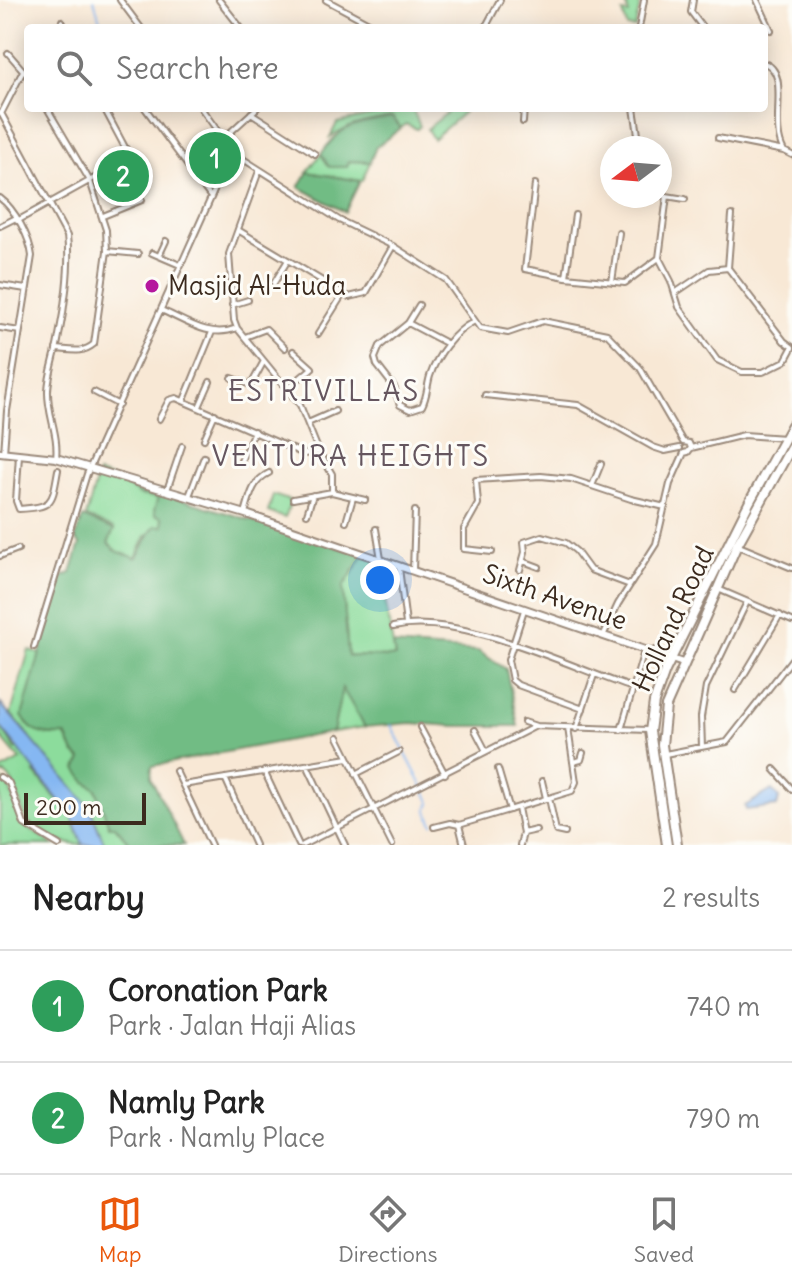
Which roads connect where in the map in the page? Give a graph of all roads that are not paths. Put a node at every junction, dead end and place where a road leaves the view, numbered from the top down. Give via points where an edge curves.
1 (120, 0) edge
2 (219, 0) edge
3 (326, 0) edge
4 (500, 0) edge
5 (644, 0) edge
6 (693, 0) edge
7 (757, 0) edge
8 (62, 21) dead end
9 (63, 24) edge
10 (138, 24) edge
11 (238, 24) edge
12 (371, 24) edge
13 (487, 24) edge
14 (640, 24) edge
15 (700, 24) edge
16 (771, 30) dead end
17 (8, 53) dead end
18 (768, 65) edge
19 (23, 71) joint
20 (49, 112) edge
21 (106, 112) edge
22 (148, 112) edge
23 (204, 112) edge
24 (252, 112) edge
25 (257, 112) edge
26 (524, 112) edge
27 (635, 112) edge
28 (1, 113) edge
29 (523, 122) dead end
30 (638, 136) edge
31 (224, 138) junction
32 (718, 138) dead end
33 (232, 151) junction
34 (784, 151) junction
35 (315, 154) dead end
36 (792, 155) edge
37 (259, 171) junction
38 (90, 181) junction
39 (535, 184) dead end
40 (210, 196) junction
41 (672, 197) edge
42 (0, 198) edge
43 (685, 199) dead end
44 (142, 200) dead end
45 (51, 203) junction
46 (665, 208) edge
47 (575, 215) dead end
48 (732, 215) dead end
49 (103, 216) junction
50 (16, 219) junction
51 (0, 226) edge
52 (237, 229) junction
53 (619, 233) dead end
54 (166, 241) dead end
55 (393, 246) junction
56 (107, 251) junction
57 (152, 253) dead end
58 (138, 254) dead end
59 (159, 256) junction
60 (659, 258) junction
61 (288, 260) junction
62 (180, 265) junction
63 (728, 268) junction
64 (566, 277) junction
65 (612, 282) junction
66 (274, 283) dead end
67 (0, 285) edge
68 (26, 289) junction
69 (675, 293) junction
70 (343, 294) junction
71 (248, 300) dead end
72 (241, 302) junction
73 (232, 305) junction
74 (419, 305) dead end
75 (161, 309) junction
76 (243, 311) dead end
77 (473, 322) junction
78 (408, 323) junction
79 (0, 328) edge
80 (237, 328) junction
81 (20, 331) junction
82 (212, 332) junction
83 (318, 334) dead end
84 (244, 337) junction
85 (448, 344) junction
86 (792, 347) edge
87 (285, 348) dead end
88 (56, 349) junction
89 (293, 351) dead end
90 (264, 361) junction
91 (232, 378) dead end
92 (210, 382) dead end
93 (288, 388) junction
94 (94, 392) dead end
95 (485, 395) dead end
96 (184, 400) junction
97 (119, 405) junction
98 (199, 407) junction
99 (0, 410) edge
100 (7, 411) junction
101 (335, 411) dead end
102 (215, 414) junction
103 (159, 419) dead end
104 (308, 423) junction
105 (792, 425) edge
106 (254, 431) junction
107 (204, 439) dead end
108 (683, 442) junction
109 (788, 445) edge
110 (182, 446) dead end
111 (691, 448) junction
112 (682, 450) junction
113 (2, 452) edge
114 (319, 452) junction
115 (19, 453) junction
116 (204, 457) dead end
117 (56, 458) junction
118 (241, 461) dead end
119 (789, 462) edge
120 (601, 464) dead end
121 (91, 467) junction
122 (58, 470) dead end
123 (269, 473) dead end
124 (592, 486) junction
125 (167, 490) junction
126 (332, 492) junction
127 (313, 495) junction
128 (189, 497) junction
129 (353, 498) junction
130 (293, 499) dead end
131 (365, 500) dead end
132 (665, 507) junction
133 (415, 511) dead end
134 (245, 513) junction
135 (307, 514) dead end
136 (346, 522) dead end
137 (376, 529) dead end
138 (734, 544) junction
139 (18, 549) dead end
140 (492, 552) dead end
141 (0, 556) edge
142 (381, 559) junction
143 (523, 561) junction
144 (399, 565) junction
145 (539, 567) dead end
146 (792, 568) edge
147 (413, 570) junction
148 (520, 570) dead end
149 (630, 585) junction
150 (718, 589) junction
151 (747, 602) junction
152 (525, 608) junction
153 (780, 615) junction
154 (792, 621) edge
155 (406, 624) junction
156 (393, 627) dead end
157 (604, 634) junction
158 (512, 644) junction
159 (34, 647) dead end
160 (644, 649) junction
161 (655, 652) junction
162 (673, 659) junction
163 (792, 659) edge
164 (683, 663) junction
165 (665, 671) junction
166 (594, 675) junction
167 (633, 688) junction
168 (735, 690) dead end
169 (583, 709) junction
170 (524, 722) dead end
171 (536, 726) junction
172 (420, 727) dead end
173 (568, 728) junction
174 (576, 729) junction
175 (475, 730) dead end
176 (621, 730) junction
177 (650, 731) junction
178 (338, 737) dead end
179 (702, 747) junction
180 (486, 751) junction
181 (399, 752) dead end
182 (583, 753) dead end
183 (663, 755) junction
184 (348, 758) junction
185 (573, 762) junction
186 (307, 765) junction
187 (498, 769) dead end
188 (774, 769) dead end
189 (176, 771) dead end
190 (264, 771) junction
191 (656, 773) junction
192 (356, 774) junction
193 (445, 774) junction
194 (0, 777) edge
195 (225, 778) junction
196 (542, 781) dead end
197 (183, 785) junction
198 (792, 789) edge
199 (548, 798) junction
200 (518, 808) junction
201 (510, 810) junction
202 (373, 811) junction
203 (459, 825) junction
204 (434, 827) dead end
205 (337, 830) junction
206 (536, 830) dead end
207 (523, 833) junction
208 (565, 833) dead end
209 (670, 843) edge
210 (59, 845) edge
211 (211, 845) edge
212 (255, 845) edge
213 (301, 845) edge
214 (345, 845) edge
215 (392, 845) edge
216 (464, 845) edge
217 (520, 845) edge

1 - 10 street
2 - 11 street
3 - 12 street
4 - 13 street
5 - 14 street
6 - 15 street via 691,12
7 - 16 street
8 - 9 street
17 - 19 street
18 - 34 street via 784,78 778,126
19 - 28 street
20 - 38 street
21 - 38 street via 129,155
22 - 40 street
23 - 31 street
24 - 31 street
25 - 35 street
26 - 29 street
27 - 30 street
28 - 45 street
31 - 33 street
32 - 34 street
33 - 37 street
33 - 40 street
34 - 36 street
37 - 52 street
37 - 55 street
38 - 45 street
38 - 49 street
39 - 64 street via 524,268
40 - 62 street
41 - 43 street
42 - 50 street
44 - 49 street
45 - 50 street
45 - 88 street via 70,251
46 - 60 street
47 - 64 street
48 - 63 street
49 - 56 street
50 - 51 street
50 - 68 street via 32,252
52 - 61 street
52 - 73 street via 229,254
53 - 65 street
54 - 59 street
55 - 70 street via 366,293
55 - 77 street via 446,280
56 - 58 street
56 - 88 street via 94,344 77,352
57 - 59 street
59 - 62 street
60 - 65 street via 628,282
60 - 69 street
61 - 66 street
61 - 70 street
62 - 75 street
63 - 69 street via 709,270
63 - 86 street
64 - 65 street
67 - 68 street
68 - 81 street
69 - 86 street via 682,312 727,367 763,372 780,365
70 - 83 street
71 - 72 street
72 - 73 street
72 - 76 street
73 - 80 street
74 - 78 street
75 - 82 street
75 - 97 street
77 - 85 street
77 - 108 street via 504,333 543,321 607,334 640,368
78 - 85 street
78 - 85 street via 380,346 375,358 404,408 422,406 430,375
79 - 81 street
80 - 82 street
80 - 84 street
81 - 100 street
82 - 96 street
84 - 87 street via 266,329
84 - 90 street
88 - 117 street via 48,390
89 - 93 street via 312,368
90 - 91 street via 251,385
90 - 93 street
92 - 98 street
93 - 104 street
94 - 97 street
95 - 112 street via 578,405 653,447
96 - 98 street
96 - 103 street via 171,398
97 - 121 street
98 - 102 street
99 - 100 street
100 - 113 street
101 - 104 street
102 - 106 street
102 - 107 street
104 - 114 street
105 - 109 main road, Holland Road
106 - 114 street via 304,454
106 - 118 street
108 - 111 street
108 - 112 street
109 - 111 street via 767,437 736,436
109 - 119 main road, Holland Road
109 - 138 main road, Holland Road via 750,501
110 - 125 street
111 - 112 street
112 - 132 street
113 - 115 main road, Sixth Avenue
114 - 126 street via 332,474
115 - 117 main road, Sixth Avenue
115 - 122 street via 19,509 48,505
116 - 128 street
117 - 121 main road, Sixth Avenue
119 - 138 main road, Holland Road
120 - 124 street
121 - 125 main road, Sixth Avenue
121 - 159 street
123 - 134 street via 253,487
124 - 132 street
124 - 140 street via 541,476 476,480 478,504 464,529 464,549
125 - 128 main road, Sixth Avenue
126 - 127 street
126 - 129 street
127 - 130 street
127 - 135 street
128 - 134 main road, Sixth Avenue
129 - 131 street
129 - 136 street
132 - 149 street via 656,544
133 - 147 street
134 - 142 main road, Sixth Avenue
137 - 142 street
138 - 146 street
138 - 150 main road, Holland Road
138 - 162 main road, Holland Road
139 - 141 street
142 - 144 main road, Sixth Avenue
143 - 145 street
143 - 148 street
143 - 149 street via 524,542 542,536 566,543 590,570
144 - 147 main road, Sixth Avenue
144 - 155 street
147 - 152 main road, Sixth Avenue
149 - 157 street
150 - 151 street
150 - 164 main road, Holland Road
151 - 153 street
151 - 179 street via 706,687
152 - 157 main road, Sixth Avenue
152 - 158 street
153 - 154 street
153 - 168 street
155 - 156 street
155 - 158 street via 468,631
157 - 160 main road, Sixth Avenue
158 - 166 street
158 - 169 street via 508,664 514,683
160 - 161 main road, Sixth Avenue
160 - 167 street
161 - 162 main road, Sixth Avenue
161 - 165 main road
162 - 164 main road, Sixth Avenue
162 - 165 main road, Holland Road
163 - 179 street via 730,740
164 - 183 main road, Holland Road via 663,721
165 - 177 main road, Holland Road
166 - 167 street
166 - 169 street
167 - 176 street
169 - 174 street
170 - 171 street
171 - 173 street
171 - 180 street
172 - 193 street
173 - 174 street
173 - 185 street
174 - 176 street
175 - 180 street
176 - 177 street
177 - 191 main road, Holland Road
178 - 184 street
179 - 183 street
180 - 193 street
181 - 192 street
182 - 185 street
183 - 191 main road
183 - 209 main road, Holland Road
184 - 186 street
184 - 192 street
185 - 199 street via 574,789
186 - 190 street
186 - 205 street
187 - 201 street
188 - 198 street
189 - 197 street
190 - 195 street
190 - 213 street
191 - 209 main road, Holland Road
192 - 202 street
193 - 202 street
194 - 210 street via 7,781 24,824
195 - 197 street
195 - 212 street
196 - 199 street
197 - 211 street
199 - 200 street
199 - 208 street via 556,831
200 - 201 street
200 - 207 street
201 - 203 street
202 - 205 street
202 - 215 street
203 - 204 street
203 - 216 street
205 - 213 street
205 - 214 street
206 - 207 street
207 - 217 street

